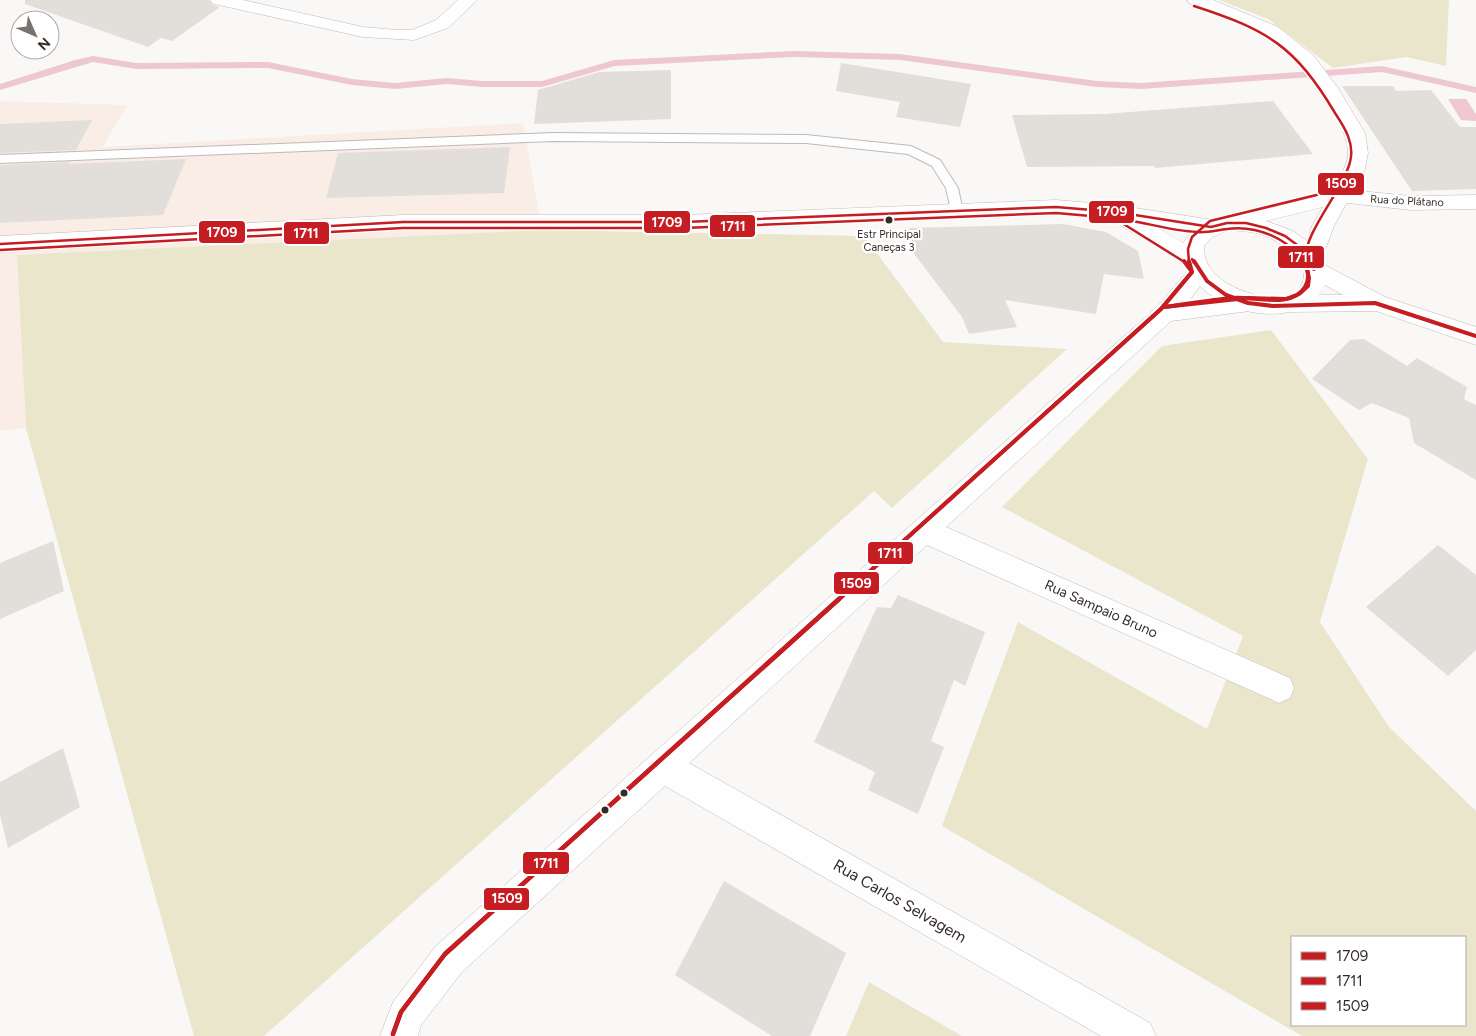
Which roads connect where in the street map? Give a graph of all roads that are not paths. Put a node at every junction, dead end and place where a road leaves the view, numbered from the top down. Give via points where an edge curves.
1 (219, 0) edge
2 (468, 0) edge
3 (1196, 0) edge
4 (0, 159) edge
5 (1338, 196) junction
6 (1476, 202) edge
7 (957, 212) junction
8 (1116, 212) junction
9 (1219, 225) junction
10 (0, 244) edge
11 (1313, 265) junction
12 (1195, 266) junction
13 (1377, 303) junction
14 (1250, 304) junction
15 (1291, 304) junction
16 (1165, 312) junction
17 (1476, 336) edge
18 (922, 530) junction
19 (1279, 688) dead end
20 (662, 766) junction
21 (400, 1036) edge
22 (1137, 1036) edge

1 - 2 street via 364,32 397,35 414,34 442,24
3 - 5 street via 1272,31 1307,60 1323,81 1355,133 1358,153 1355,169
4 - 7 lane via 553,137 806,139 911,150 936,163 952,188
5 - 6 street, Rua do Plátano via 1411,203
5 - 9 street, Rua do Plátano
5 - 11 street via 1323,226
7 - 8 street via 1056,207
7 - 10 street via 684,222 403,222
8 - 9 street
8 - 12 street
9 - 11 street via 1246,223 1266,228 1300,247
9 - 12 street via 1199,235 1192,246
11 - 13 street
11 - 15 street via 1316,274 1314,287 1305,298
12 - 14 street via 1217,290
12 - 16 street
13 - 15 street
13 - 17 street
14 - 15 street via 1271,307
14 - 16 street
16 - 18 street
18 - 19 street, Rua Sampaio Bruno
18 - 20 street
20 - 21 street via 449,959 406,1015
20 - 22 street, Rua Carlos Selvagem

